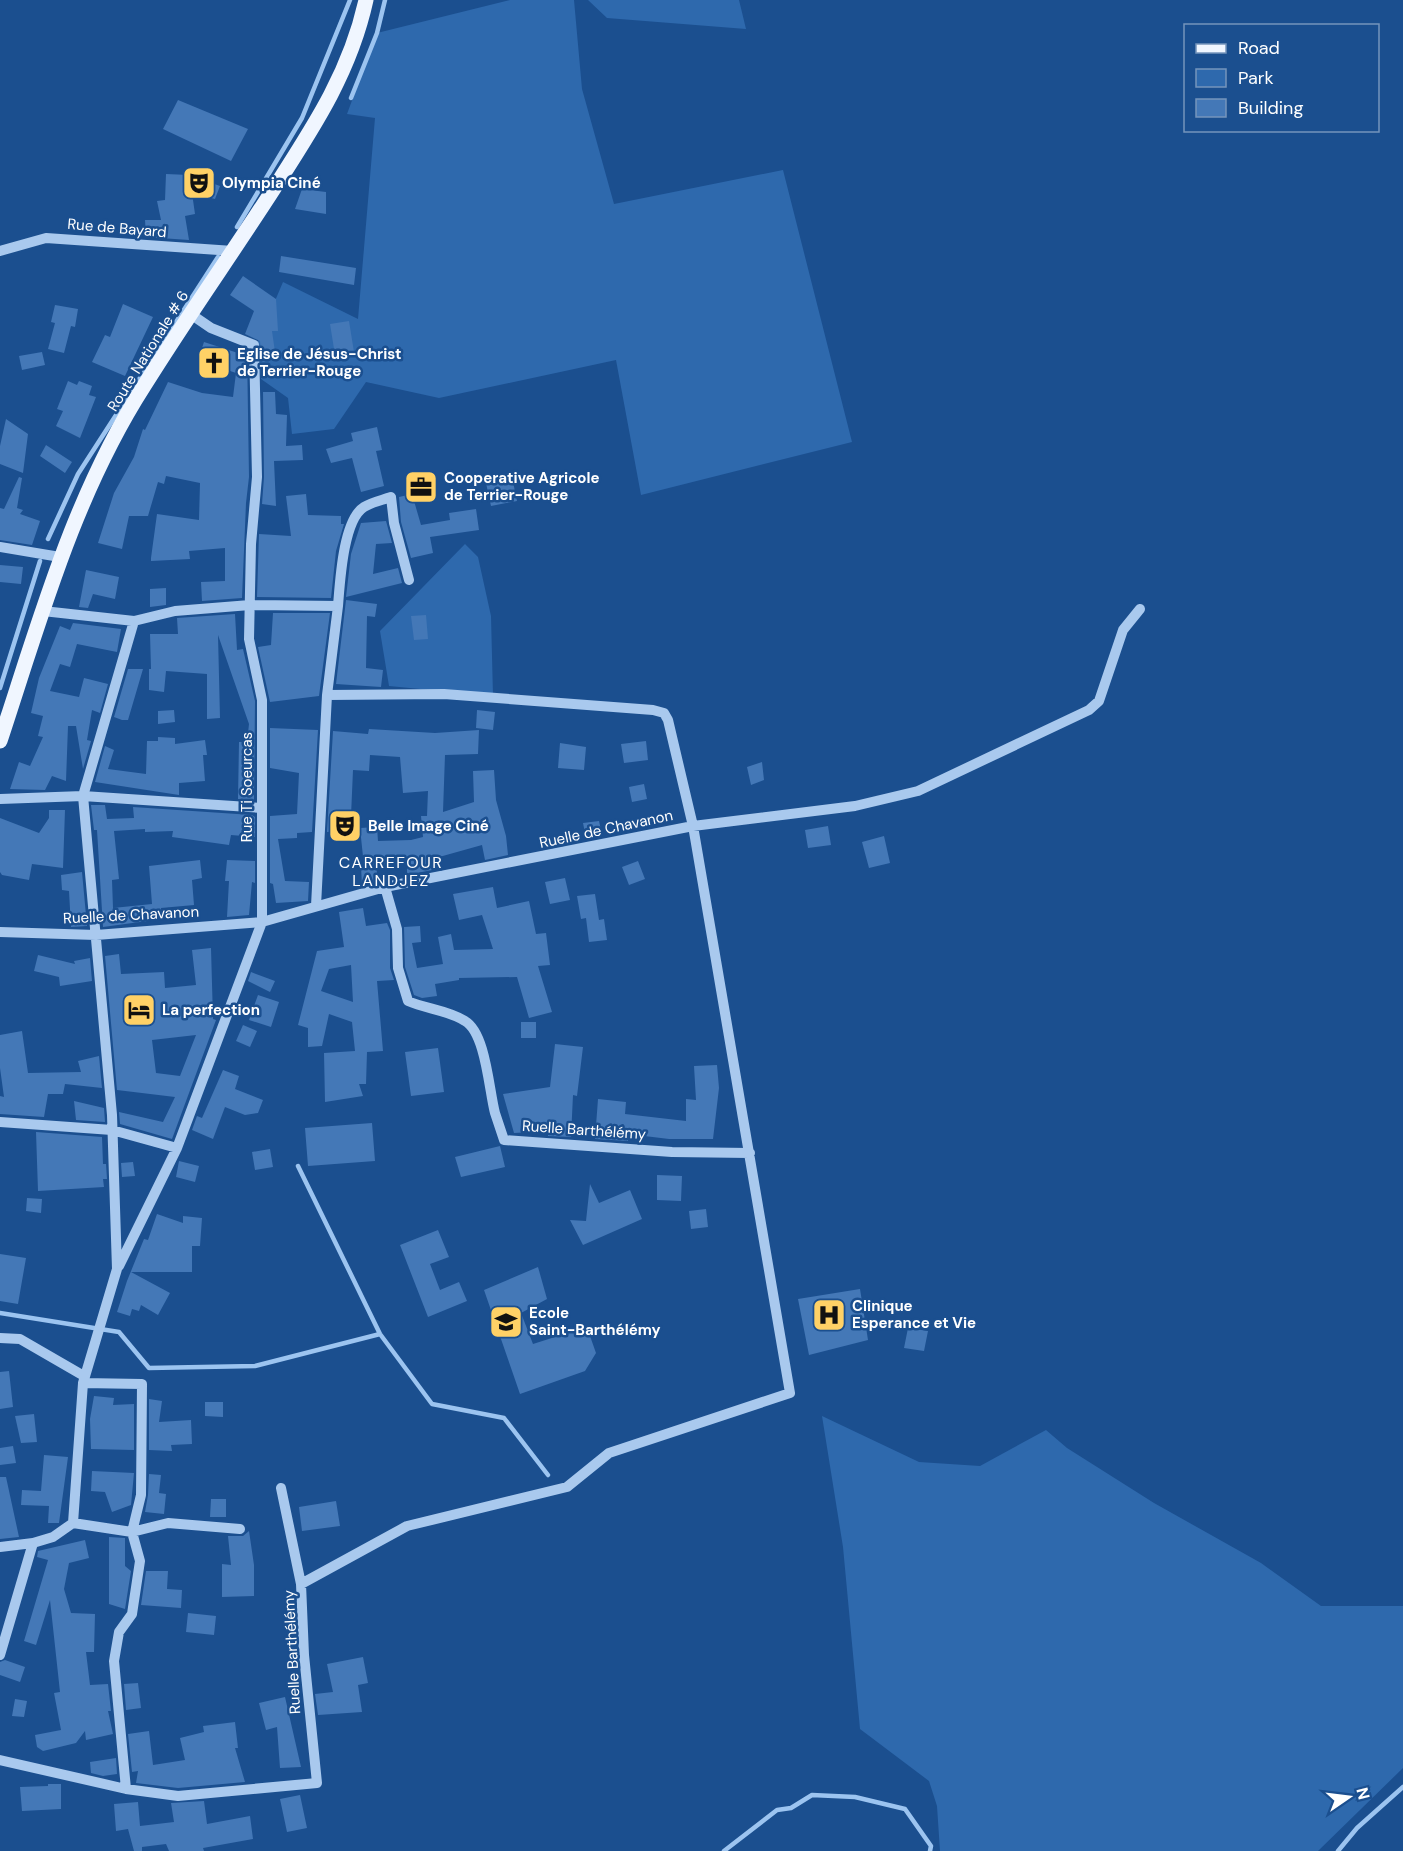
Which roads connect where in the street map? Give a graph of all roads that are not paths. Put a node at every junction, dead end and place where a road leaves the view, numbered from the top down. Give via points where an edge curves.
1 (366, 0) edge
2 (233, 250) junction
3 (0, 251) edge
4 (192, 315) junction
5 (0, 547) edge
6 (60, 557) junction
7 (409, 580) dead end
8 (250, 605) junction
9 (338, 606) junction
10 (1140, 609) dead end
11 (43, 611) junction
12 (134, 621) junction
13 (327, 695) junction
14 (0, 741) edge
15 (82, 796) junction
16 (0, 799) edge
17 (262, 808) junction
18 (693, 826) junction
19 (385, 887) junction
20 (316, 906) junction
21 (262, 922) junction
22 (0, 932) edge
23 (96, 935) junction
24 (0, 1122) edge
25 (112, 1130) junction
26 (177, 1148) junction
27 (750, 1153) junction
28 (117, 1269) junction
29 (0, 1338) edge
30 (83, 1384) junction
31 (281, 1488) dead end
32 (73, 1523) junction
33 (240, 1529) dead end
34 (132, 1532) junction
35 (33, 1543) junction
36 (0, 1547) edge
37 (301, 1584) junction
38 (0, 1655) edge
39 (0, 1761) edge
40 (126, 1789) junction

1 - 2 main road, Route Nationale # 6 via 350,57 335,89
2 - 3 street, Rue de Bayard via 46,238
2 - 4 main road, Route Nationale # 6
4 - 6 main road, Route Nationale # 6 via 143,387 92,480
4 - 8 street, Rue Ti Soeurcas via 211,328 254,345 257,477
5 - 6 street
6 - 11 main road, Route Nationale # 6
7 - 9 street via 391,498 363,507 352,523
8 - 9 street
8 - 12 street via 175,610
8 - 17 street, Rue Ti Soeurcas via 249,639 262,700
9 - 13 street
10 - 18 street, Ruelle de Chavanon via 1124,630 1099,701 1089,710 918,791 855,806
11 - 12 street
11 - 14 main road, Route Nationale # 6
12 - 15 street
13 - 18 street via 444,694 664,712
13 - 20 street
15 - 16 street
15 - 17 street
15 - 23 street
17 - 21 street, Rue Ti Soeurcas
18 - 19 street, Ruelle de Chavanon
18 - 27 street
19 - 20 street, Ruelle de Chavanon
19 - 27 street, Ruelle Barthélémy via 397,929 398,968 408,1001 469,1022 485,1060 504,1140 672,1152
20 - 21 street, Ruelle de Chavanon
21 - 23 street, Ruelle de Chavanon
21 - 26 street, Rue Ti Soeurcas
22 - 23 street, Ruelle de Chavanon
23 - 25 street
24 - 25 street
25 - 26 street
25 - 28 street
26 - 28 street, Rue Ti Soeurcas
27 - 37 street, Ruelle Barthélémy via 790,1393 609,1453 567,1487 407,1526
28 - 30 street
29 - 30 street via 20,1339
30 - 32 street
30 - 34 street via 142,1384 141,1495
31 - 37 street
32 - 34 street
32 - 35 street via 53,1537
33 - 34 street via 168,1523
34 - 40 street via 140,1561 132,1614 119,1632 114,1661
35 - 36 street
35 - 38 street
37 - 40 street, Ruelle Barthélémy via 317,1783 178,1796
39 - 40 street, Ruelle Barthélémy

